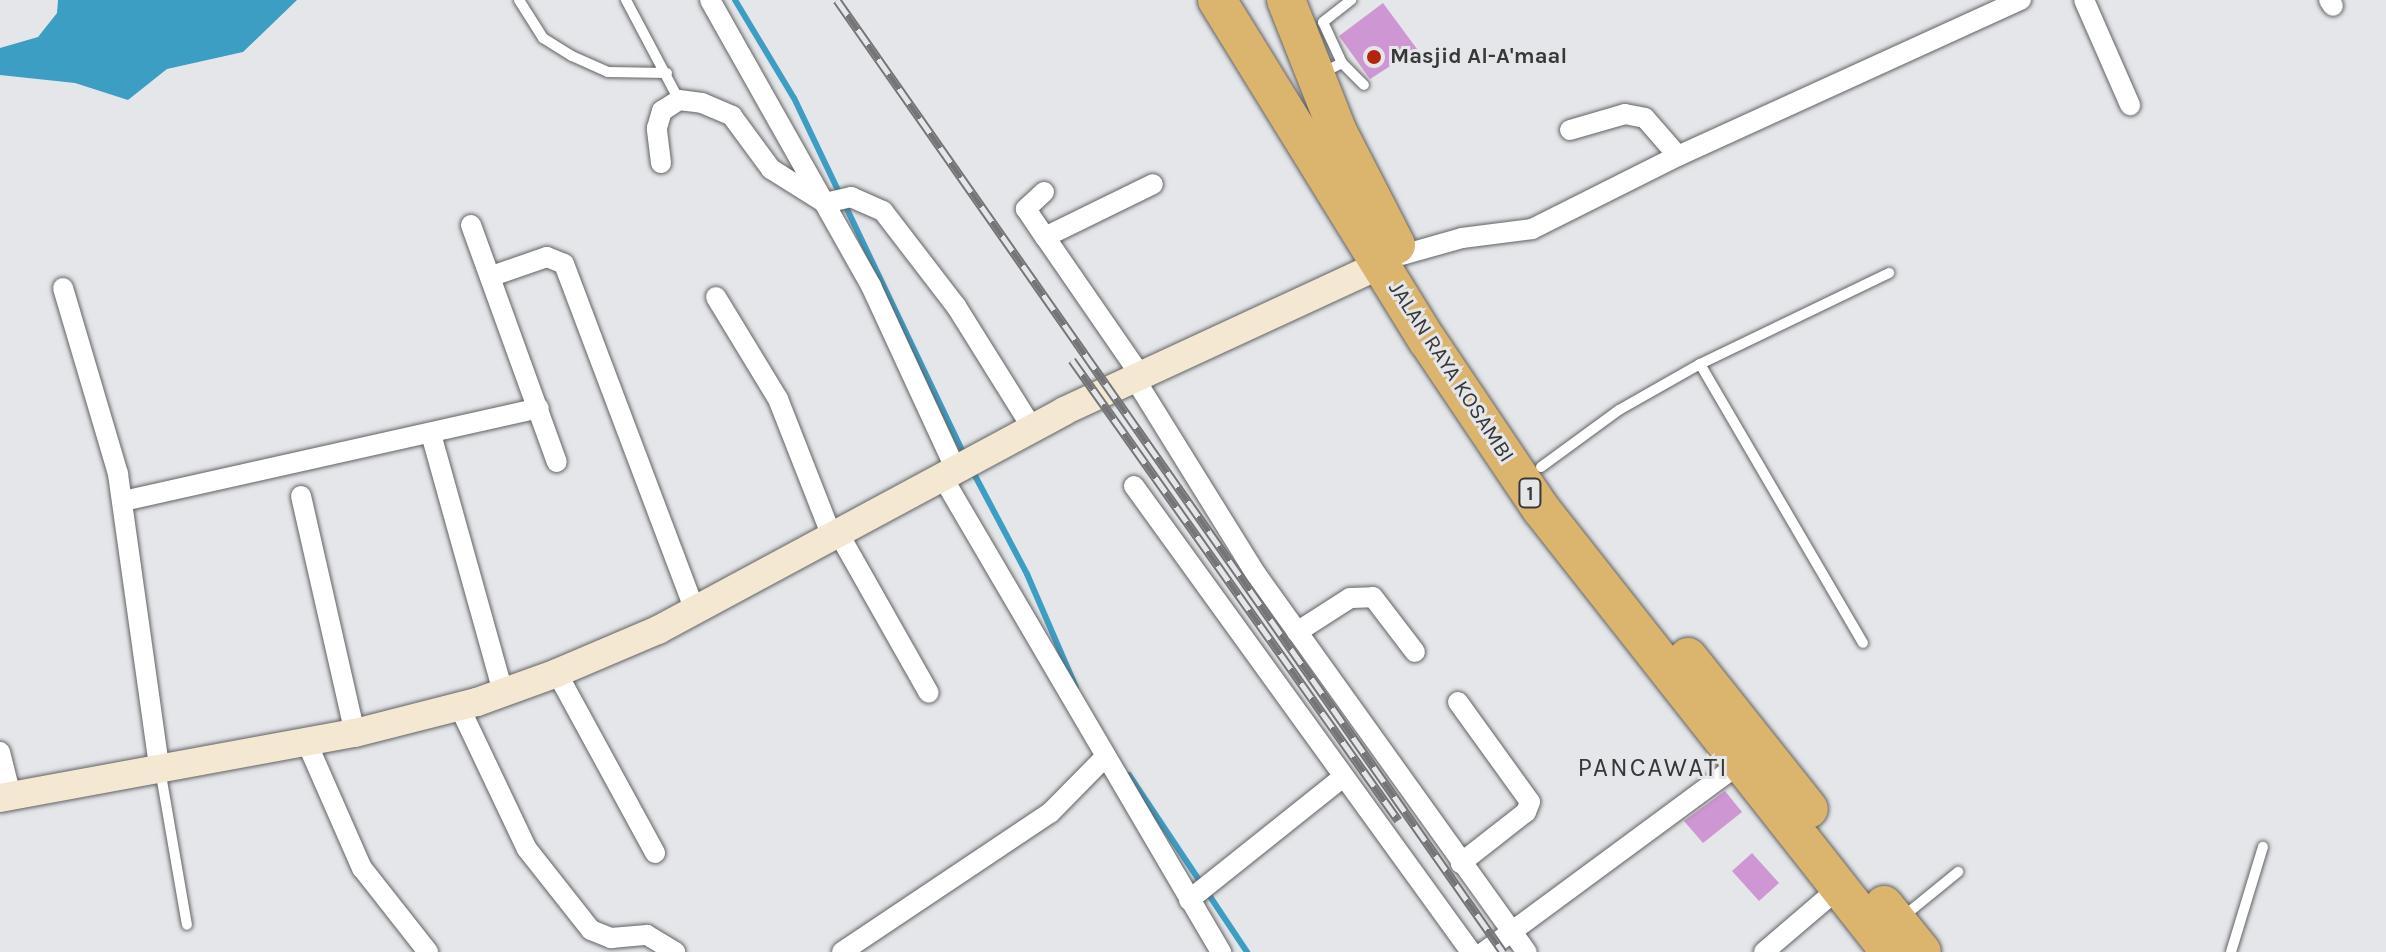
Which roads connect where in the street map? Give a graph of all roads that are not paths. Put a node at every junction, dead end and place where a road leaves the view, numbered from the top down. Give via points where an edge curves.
1 (519, 0) edge
2 (626, 0) edge
3 (710, 0) edge
4 (1217, 0) edge
5 (1286, 0) edge
6 (1351, 0) edge
7 (2021, 0) edge
8 (2084, 0) edge
9 (1328, 70) junction
10 (667, 73) junction
11 (1364, 85) dead end
12 (679, 100) junction
13 (2130, 105) dead end
14 (781, 124) junction
15 (1570, 130) dead end
16 (745, 134) junction
17 (1678, 156) junction
18 (661, 163) dead end
19 (1153, 184) dead end
20 (1044, 192) dead end
21 (837, 200) junction
22 (471, 225) dead end
23 (1045, 237) junction
24 (1392, 260) junction
25 (1889, 273) dead end
26 (492, 276) junction
27 (63, 288) dead end
28 (716, 297) dead end
29 (1700, 364) junction
30 (1138, 377) junction
31 (539, 408) junction
32 (1033, 429) junction
33 (431, 434) junction
34 (557, 462) dead end
35 (1541, 467) junction
36 (955, 471) junction
37 (1134, 486) dead end
38 (301, 496) dead end
39 (123, 501) junction
40 (836, 538) junction
41 (695, 610) junction
42 (1297, 632) junction
43 (1863, 643) dead end
44 (1415, 652) dead end
45 (557, 673) junction
46 (503, 692) junction
47 (929, 693) dead end
48 (1458, 702) dead end
49 (459, 706) junction
50 (355, 733) junction
51 (307, 743) junction
52 (0, 752) edge
53 (1104, 758) junction
54 (1739, 764) junction
55 (159, 765) junction
56 (1342, 778) junction
57 (6, 797) edge
58 (2263, 847) dead end
59 (655, 853) dead end
60 (1461, 863) junction
61 (1836, 871) junction
62 (1958, 872) dead end
63 (1194, 896) junction
64 (187, 925) dead end
65 (1510, 929) junction
66 (1894, 936) edge
67 (428, 952) edge
68 (675, 952) edge
69 (842, 952) edge
70 (1221, 952) edge
71 (1471, 952) edge
72 (1484, 952) edge
73 (1527, 952) edge
74 (1764, 952) edge
75 (1922, 952) edge
76 (2231, 952) edge

1 - 10 lane via 543,38 572,56 608,72
2 - 10 lane
3 - 14 street
4 - 24 highway, JALAN RAYA KOSAMBI / 1
5 - 9 highway, JALAN RAYA KOSAMBI / 1
6 - 9 lane via 1323,22
7 - 17 street
8 - 13 street
9 - 11 lane
9 - 24 highway, JALAN RAYA KOSAMBI / 1
10 - 12 lane
12 - 16 street via 719,109
12 - 18 street via 662,111 657,142
14 - 16 street
14 - 21 street
15 - 17 street via 1625,114 1645,118
16 - 21 street via 771,169
17 - 24 street via 1532,229 1462,238
19 - 23 street
20 - 23 street via 1026,209
21 - 32 street via 867,200 901,230
21 - 36 street
22 - 26 street
23 - 30 street
24 - 30 street
24 - 35 highway, JALAN RAYA KOSAMBI / 1
24 - 54 highway, JALAN RAYA KOSAMBI / 1 via 1468,404 1541,509
25 - 29 lane
26 - 31 street
26 - 41 street via 547,257 564,264
27 - 39 street via 111,441
28 - 40 street via 778,399
29 - 35 lane via 1608,417
29 - 43 lane
30 - 32 street
30 - 42 street
31 - 33 street
31 - 34 street
32 - 36 street
33 - 39 street
33 - 46 street
35 - 61 highway, JALAN RAYA KOSAMBI / 1
36 - 40 street
36 - 53 street
37 - 56 street
38 - 50 street
39 - 55 street
40 - 41 street
40 - 47 street
41 - 45 street
42 - 44 street via 1350,598 1373,597
42 - 60 street
45 - 46 street
45 - 59 street
46 - 49 street
48 - 60 street via 1530,802 1526,812
49 - 50 street
49 - 68 street via 527,849 591,930 611,938 647,935
50 - 51 street
51 - 55 street
51 - 67 street via 362,868
52 - 57 street
53 - 63 street
53 - 69 street via 1050,813
54 - 61 highway, JALAN RAYA KOSAMBI / 1
54 - 65 street
55 - 57 street
55 - 64 lane
56 - 63 street
56 - 71 street
58 - 76 lane
60 - 65 street
61 - 66 highway, JALAN RAYA KOSAMBI / 1
61 - 74 street
62 - 66 lane
63 - 70 street
65 - 72 street
65 - 73 street
66 - 75 highway, JALAN RAYA KOSAMBI / 1

